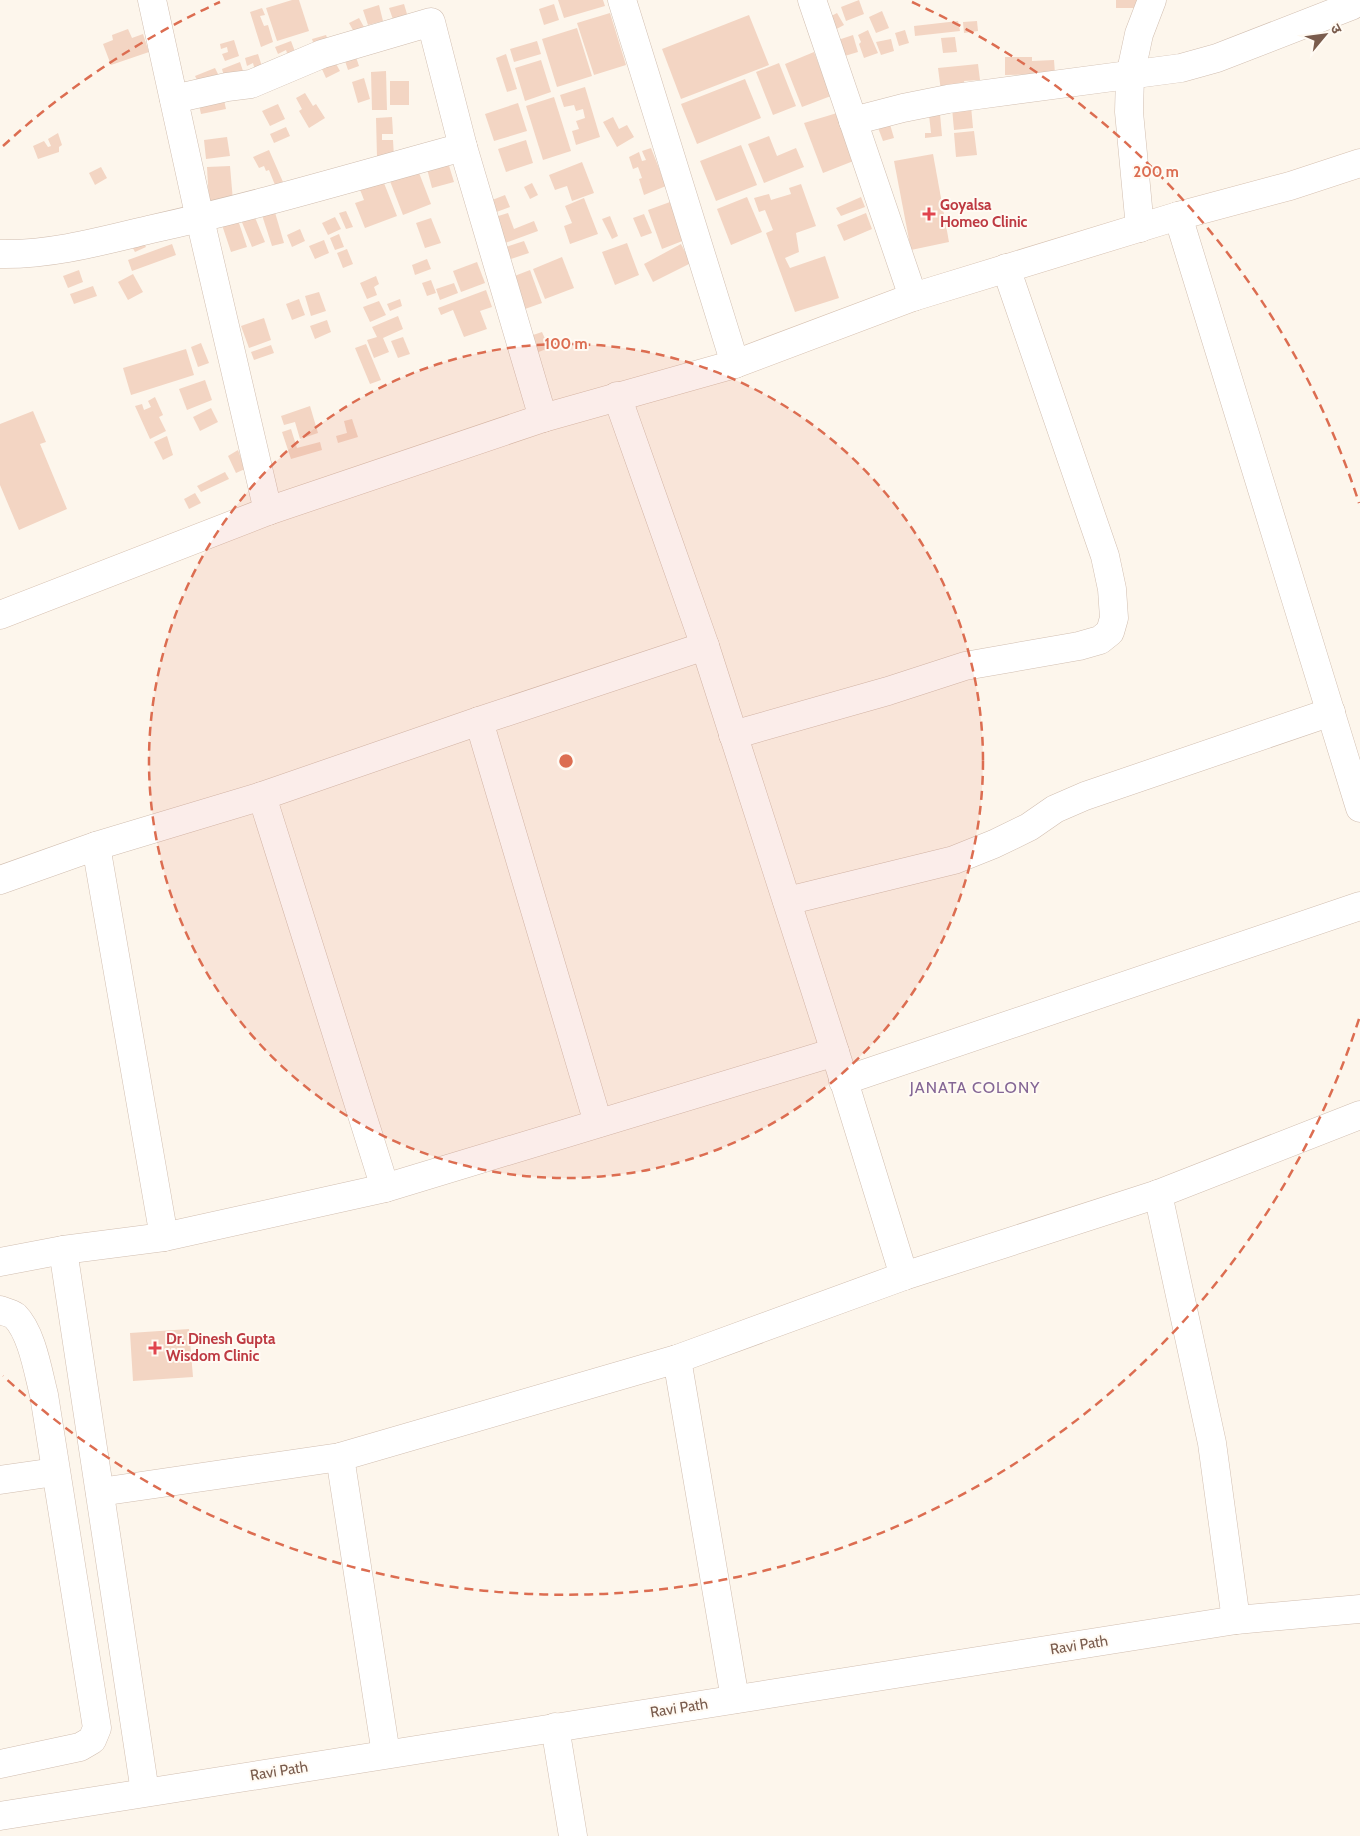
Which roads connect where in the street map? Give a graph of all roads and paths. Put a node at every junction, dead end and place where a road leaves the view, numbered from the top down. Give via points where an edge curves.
1 (152, 0) edge
2 (622, 0) edge
3 (812, 0) edge
4 (1152, 0) edge
5 (1351, 6) dead end
6 (1130, 76) junction
7 (174, 99) junction
8 (853, 121) junction
9 (463, 147) junction
10 (1360, 163) edge
11 (1178, 216) junction
12 (200, 219) junction
13 (1140, 228) junction
14 (0, 254) edge
15 (1006, 268) junction
16 (913, 298) junction
17 (735, 364) junction
18 (618, 396) junction
19 (542, 418) junction
20 (268, 511) junction
21 (0, 615) edge
22 (704, 646) junction
23 (1331, 712) junction
24 (479, 721) junction
25 (733, 735) junction
26 (262, 796) junction
27 (1360, 808) edge
28 (96, 846) junction
29 (0, 880) edge
30 (787, 901) junction
31 (1360, 906) edge
32 (836, 1052) junction
33 (843, 1081) junction
34 (1360, 1115) edge
35 (598, 1123) junction
36 (385, 1188) junction
37 (1158, 1194) junction
38 (164, 1236) junction
39 (63, 1250) junction
40 (0, 1262) edge
41 (904, 1276) junction
42 (0, 1310) edge
43 (677, 1358) junction
44 (84, 1389) junction
45 (44, 1395) junction
46 (340, 1457) junction
47 (55, 1472) junction
48 (0, 1480) edge
49 (100, 1492) junction
50 (1360, 1609) edge
51 (1236, 1620) junction
52 (122, 1648) junction
53 (84, 1655) junction
54 (734, 1699) junction
55 (555, 1727) junction
56 (386, 1754) junction
57 (0, 1764) edge
58 (145, 1792) junction
59 (0, 1816) edge
60 (573, 1836) edge

1 - 7 street
2 - 17 street
3 - 8 street
4 - 6 street via 1139,34
5 - 6 street via 1217,58
6 - 8 street via 948,99
6 - 13 street via 1129,112
7 - 9 street via 252,84 322,54 431,22
7 - 12 street
8 - 16 street
9 - 12 street
9 - 19 street
10 - 11 street via 1290,186
11 - 13 street
11 - 23 street
12 - 14 street via 68,249 27,255
12 - 20 street
13 - 15 street
15 - 16 street
15 - 25 street via 1105,556 1114,618 1110,632 1100,640 1079,646 965,666
16 - 17 street
17 - 18 street
18 - 19 street
18 - 22 street
19 - 20 street
20 - 21 street
22 - 24 street
22 - 25 street
23 - 27 street
23 - 30 street via 1085,796 1055,809 1029,827 954,860
24 - 26 street
24 - 35 street
25 - 30 street
26 - 28 street
26 - 36 street
28 - 29 street
28 - 38 street
30 - 32 street
31 - 33 street
32 - 33 street
32 - 35 street
33 - 41 street
34 - 37 street
35 - 36 street
36 - 38 street
37 - 41 street
37 - 51 street via 1212,1443
38 - 39 street
39 - 40 street
39 - 44 street
41 - 43 street
42 - 45 street via 13,1315 23,1327
43 - 46 street
43 - 54 street
44 - 45 street
44 - 49 street
45 - 47 street
46 - 49 street
46 - 56 street
47 - 48 street
47 - 53 street
49 - 52 street
50 - 51 street, Ravi Path
51 - 54 street, Ravi Path
52 - 53 street
52 - 58 street
53 - 57 street via 97,1728 92,1740 80,1747
54 - 55 street, Ravi Path
55 - 56 street, Ravi Path
55 - 60 street
56 - 58 street, Ravi Path
58 - 59 street, Ravi Path

